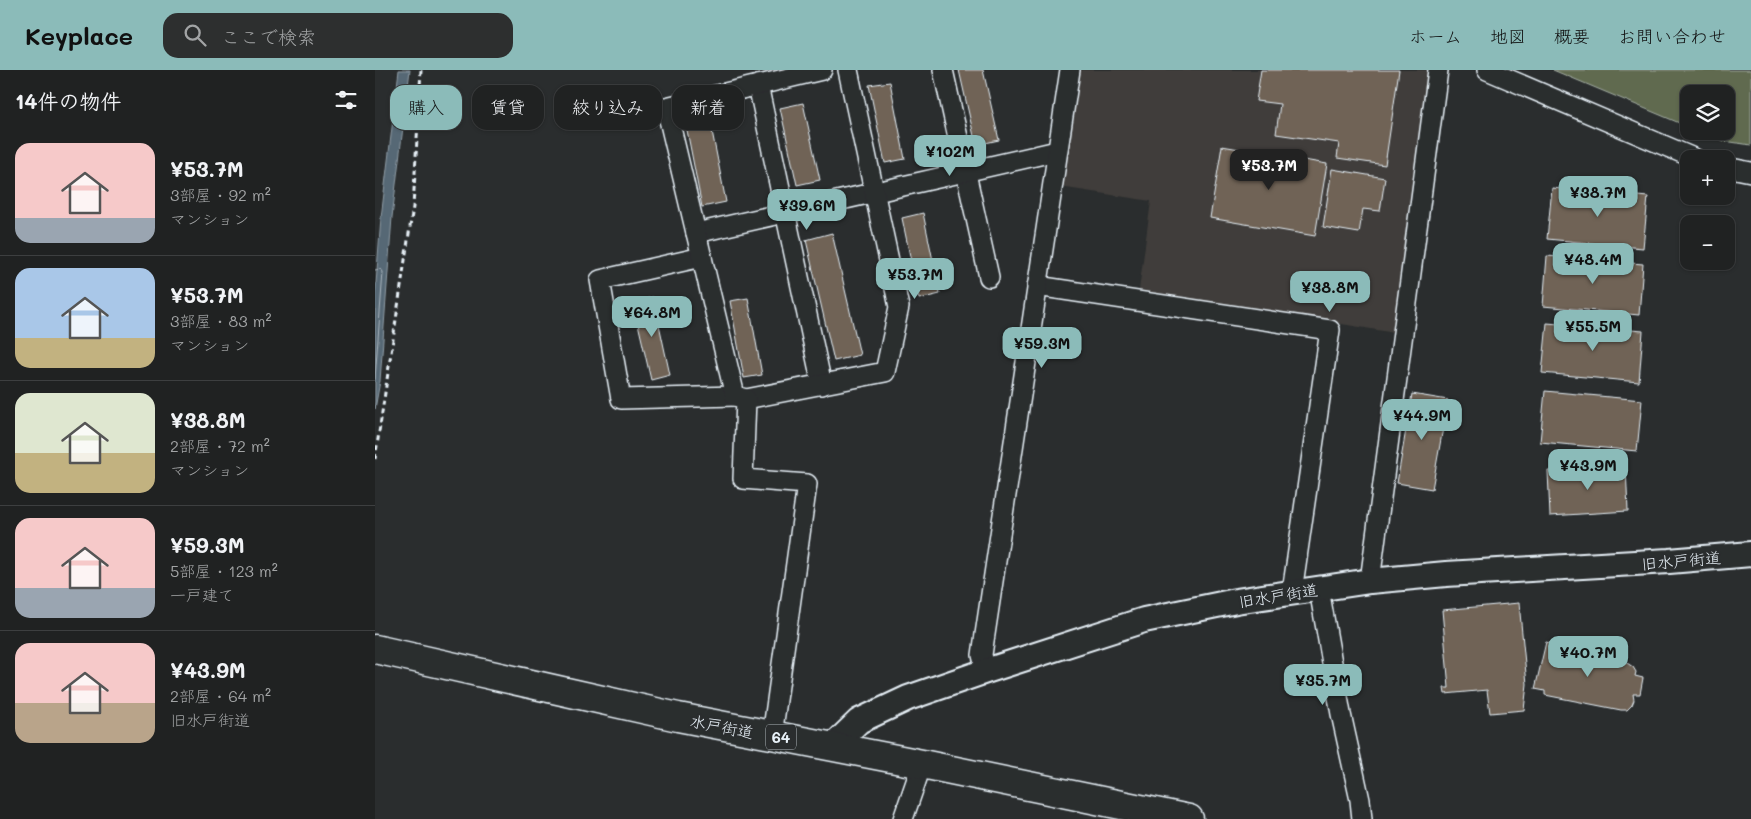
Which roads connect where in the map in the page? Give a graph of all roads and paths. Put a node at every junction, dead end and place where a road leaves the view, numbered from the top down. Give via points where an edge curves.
1 (421, 70) edge
2 (823, 70) edge
3 (848, 70) edge
4 (943, 70) edge
5 (1069, 70) edge
6 (1438, 70) edge
7 (1487, 70) edge
8 (758, 85) junction
9 (1057, 151) junction
10 (1680, 152) edge
11 (1735, 169) edge
12 (967, 172) junction
13 (1751, 172) edge
14 (874, 194) junction
15 (785, 213) junction
16 (696, 233) junction
17 (702, 257) junction
18 (989, 277) dead end
19 (1037, 286) junction
20 (822, 385) junction
21 (740, 398) junction
22 (375, 459) edge
23 (1751, 554) edge
24 (1370, 581) junction
25 (1319, 589) junction
26 (1292, 592) junction
27 (375, 649) edge
28 (986, 671) junction
29 (772, 736) junction
30 (833, 746) junction
31 (922, 764) junction
32 (903, 819) edge
33 (1189, 819) edge
34 (1362, 819) edge

1 - 22 path via 413,207
2 - 8 street
3 - 14 street
4 - 12 street
5 - 9 street
6 - 24 street
7 - 10 street
8 - 15 street
8 - 16 street via 667,107
9 - 12 street
9 - 19 street
11 - 13 street
12 - 14 street
12 - 18 street
14 - 15 street
14 - 20 street via 899,307 885,372
15 - 16 street
15 - 20 street
16 - 17 street
17 - 21 street
17 - 21 street via 600,280 621,400
19 - 26 street via 1330,330
19 - 28 street via 982,655
20 - 21 street
21 - 29 street via 743,479 807,484
23 - 24 street, 旧水戸街道
24 - 25 street, 旧水戸街道
25 - 26 street, 旧水戸街道
25 - 34 street via 1341,714 1361,800
26 - 28 street, 旧水戸街道 via 1143,620
27 - 29 main road, 水戸街道 / 64
28 - 30 street, 旧水戸街道 via 908,698 859,721
29 - 30 main road, 水戸街道 / 64
30 - 31 main road, 水戸街道 / 64
31 - 32 street
31 - 33 main road, 水戸街道 / 64

